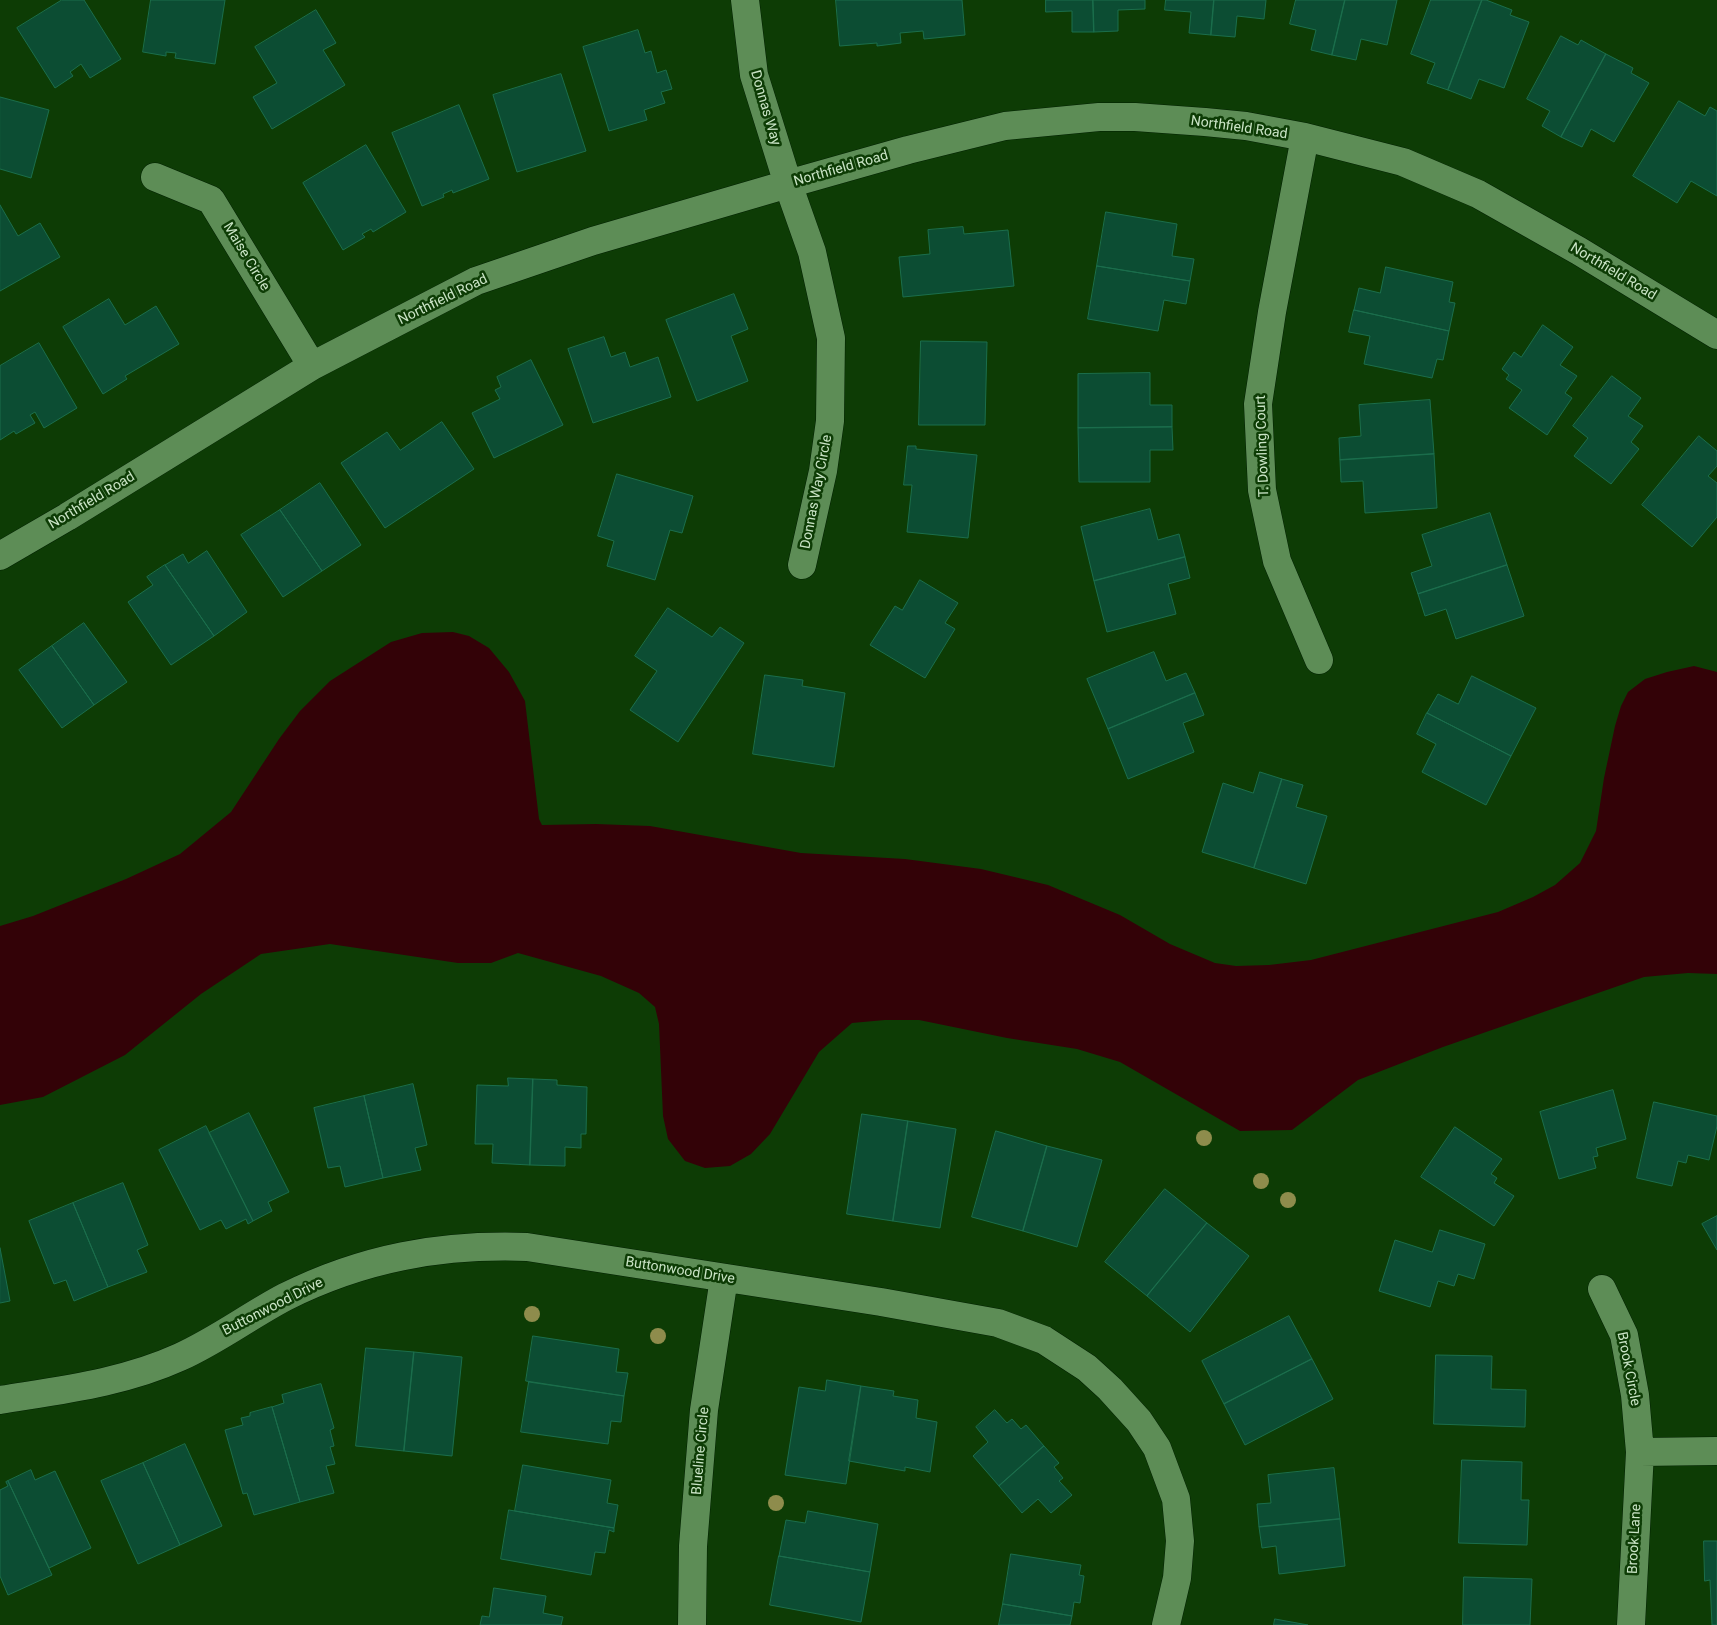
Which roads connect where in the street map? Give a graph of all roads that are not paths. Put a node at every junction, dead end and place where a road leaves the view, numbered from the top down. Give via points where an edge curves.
1 (745, 0) edge
2 (1305, 137) junction
3 (155, 177) dead end
4 (788, 184) junction
5 (1717, 335) edge
6 (312, 366) junction
7 (0, 556) edge
8 (802, 565) dead end
9 (1319, 660) dead end
10 (724, 1278) junction
11 (1602, 1289) dead end
12 (0, 1400) edge
13 (1717, 1451) edge
14 (1640, 1452) junction
15 (692, 1625) edge
16 (1166, 1625) edge
17 (1631, 1625) edge

1 - 4 street, Donnas Way via 754,75
2 - 4 street, Northfield Road via 1246,126 1099,117 1005,126
2 - 5 street, Northfield Road via 1403,162 1478,194 1579,250
2 - 9 street, T. Dowling Court via 1258,404 1262,490 1277,561
3 - 6 street, Maise Circle via 211,200
4 - 6 street, Northfield Road via 593,241 476,281
4 - 8 street, Donnas Way Circle via 812,252 831,338 830,421 823,471
6 - 7 street, Northfield Road
10 - 12 street, Buttonwood Drive via 526,1247 488,1246 412,1254 345,1271 286,1297 181,1357 142,1372 107,1382
10 - 15 street, Blueline Circle via 704,1410 692,1546
10 - 16 street, Buttonwood Drive via 998,1323 1044,1340 1087,1368 1139,1421 1158,1448 1176,1499 1180,1541 1177,1578
11 - 14 street, Brook Circle via 1624,1335 1635,1395
13 - 14 street
14 - 17 street, Brook Lane

